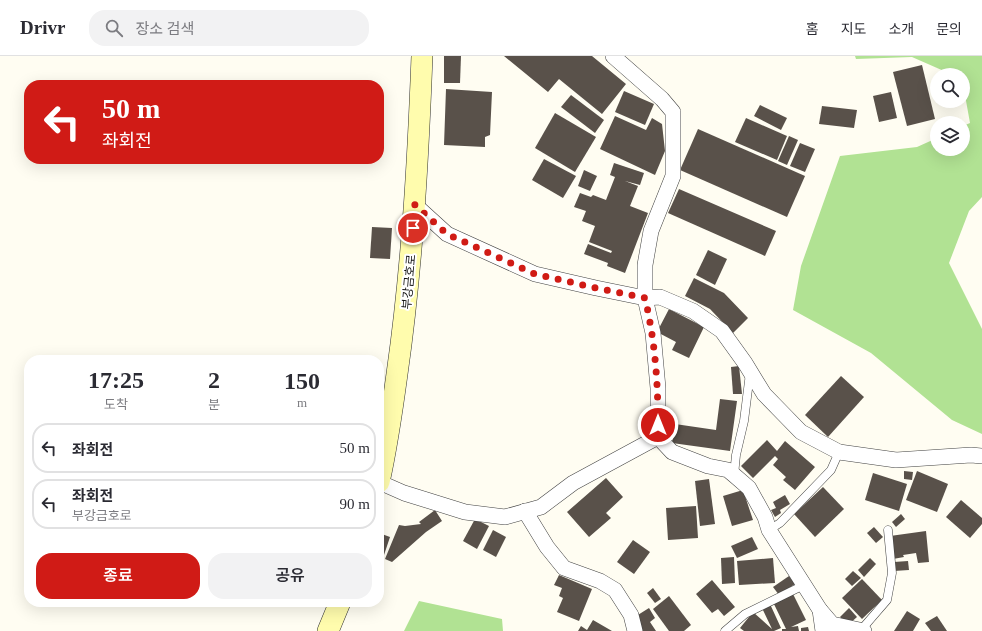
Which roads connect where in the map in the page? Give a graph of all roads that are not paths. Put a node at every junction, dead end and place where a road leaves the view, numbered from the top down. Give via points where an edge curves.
1 (422, 56) edge
2 (613, 56) edge
3 (414, 204) junction
4 (645, 298) junction
5 (750, 371) junction
6 (658, 437) junction
7 (839, 452) junction
8 (982, 456) edge
9 (384, 459) edge
10 (734, 475) junction
11 (384, 484) edge
12 (525, 511) junction
13 (768, 530) junction
14 (888, 530) dead end
15 (804, 585) junction
16 (338, 607) edge
17 (820, 610) junction
18 (328, 631) edge
19 (635, 631) edge
20 (725, 631) edge
21 (823, 631) edge
22 (862, 631) edge

1 - 3 street, 부강금호로
2 - 4 street via 673,112 673,176 651,231 645,265
3 - 4 street via 447,234 535,274
3 - 9 street, 부강금호로 via 405,322
4 - 5 street via 660,297 693,311 722,331
4 - 6 street via 653,333 658,388
5 - 7 street via 764,394 801,432
5 - 10 lane
6 - 10 street via 672,452 708,466 728,470
6 - 12 street via 573,483 541,507
7 - 8 street via 896,460
7 - 13 lane via 831,470 780,523
10 - 13 street via 749,488 765,517
11 - 12 street via 465,512 505,517
12 - 19 street via 547,547 564,568 600,581 614,590 631,615
13 - 15 street
14 - 22 lane via 892,573 887,600
15 - 17 street
15 - 20 lane via 745,614
16 - 18 street
17 - 21 street
17 - 22 street via 832,624

